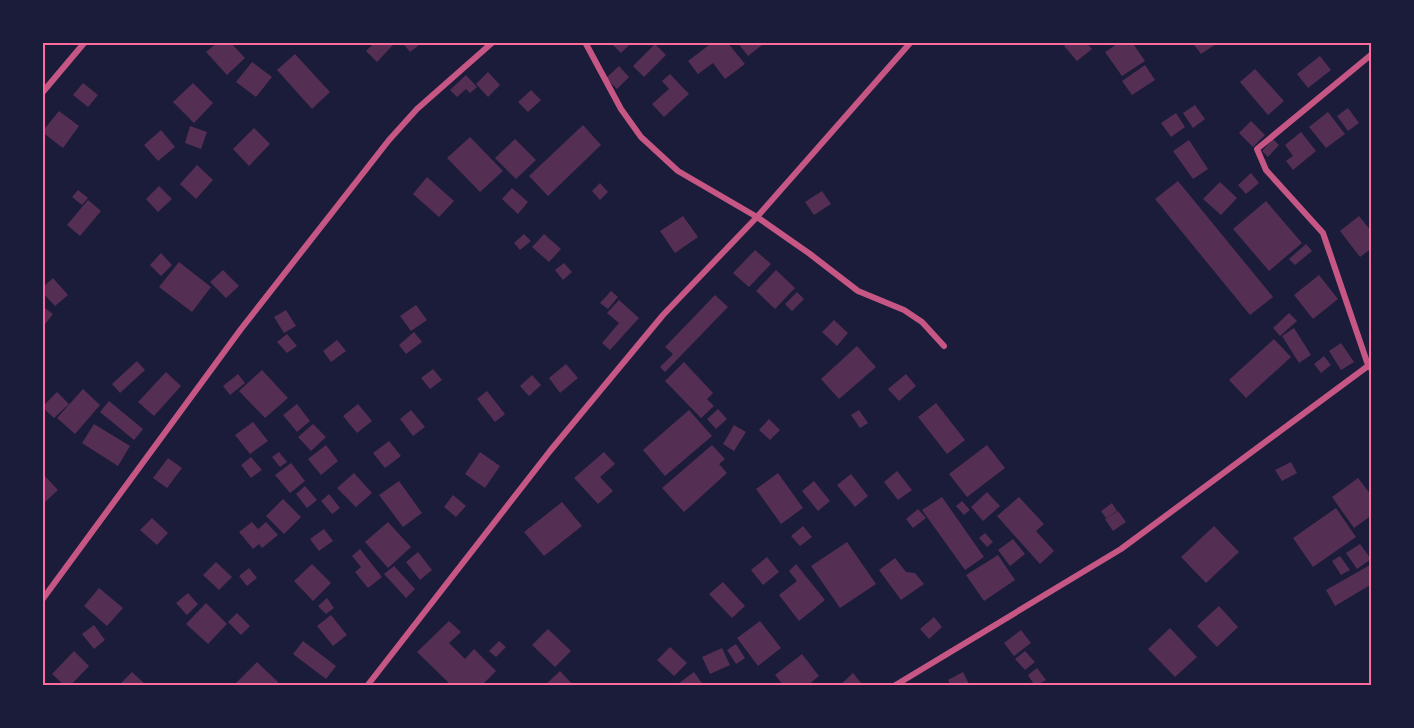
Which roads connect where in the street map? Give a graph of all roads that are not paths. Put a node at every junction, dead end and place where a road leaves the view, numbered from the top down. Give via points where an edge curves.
1 (85, 42) edge
2 (493, 42) edge
3 (585, 42) edge
4 (911, 42) edge
5 (1372, 54) edge
6 (42, 93) edge
7 (757, 217) junction
8 (944, 346) dead end
9 (1371, 366) edge
10 (42, 600) edge
11 (368, 686) edge
12 (894, 686) edge

1 - 6 street
2 - 10 street via 417,109 389,140 241,329
3 - 7 street via 621,109 641,137 678,171
4 - 7 street
5 - 9 street via 1257,149 1266,170 1323,233
7 - 8 street via 858,291 922,322
7 - 11 street via 663,315 550,451
9 - 12 street via 1121,549

